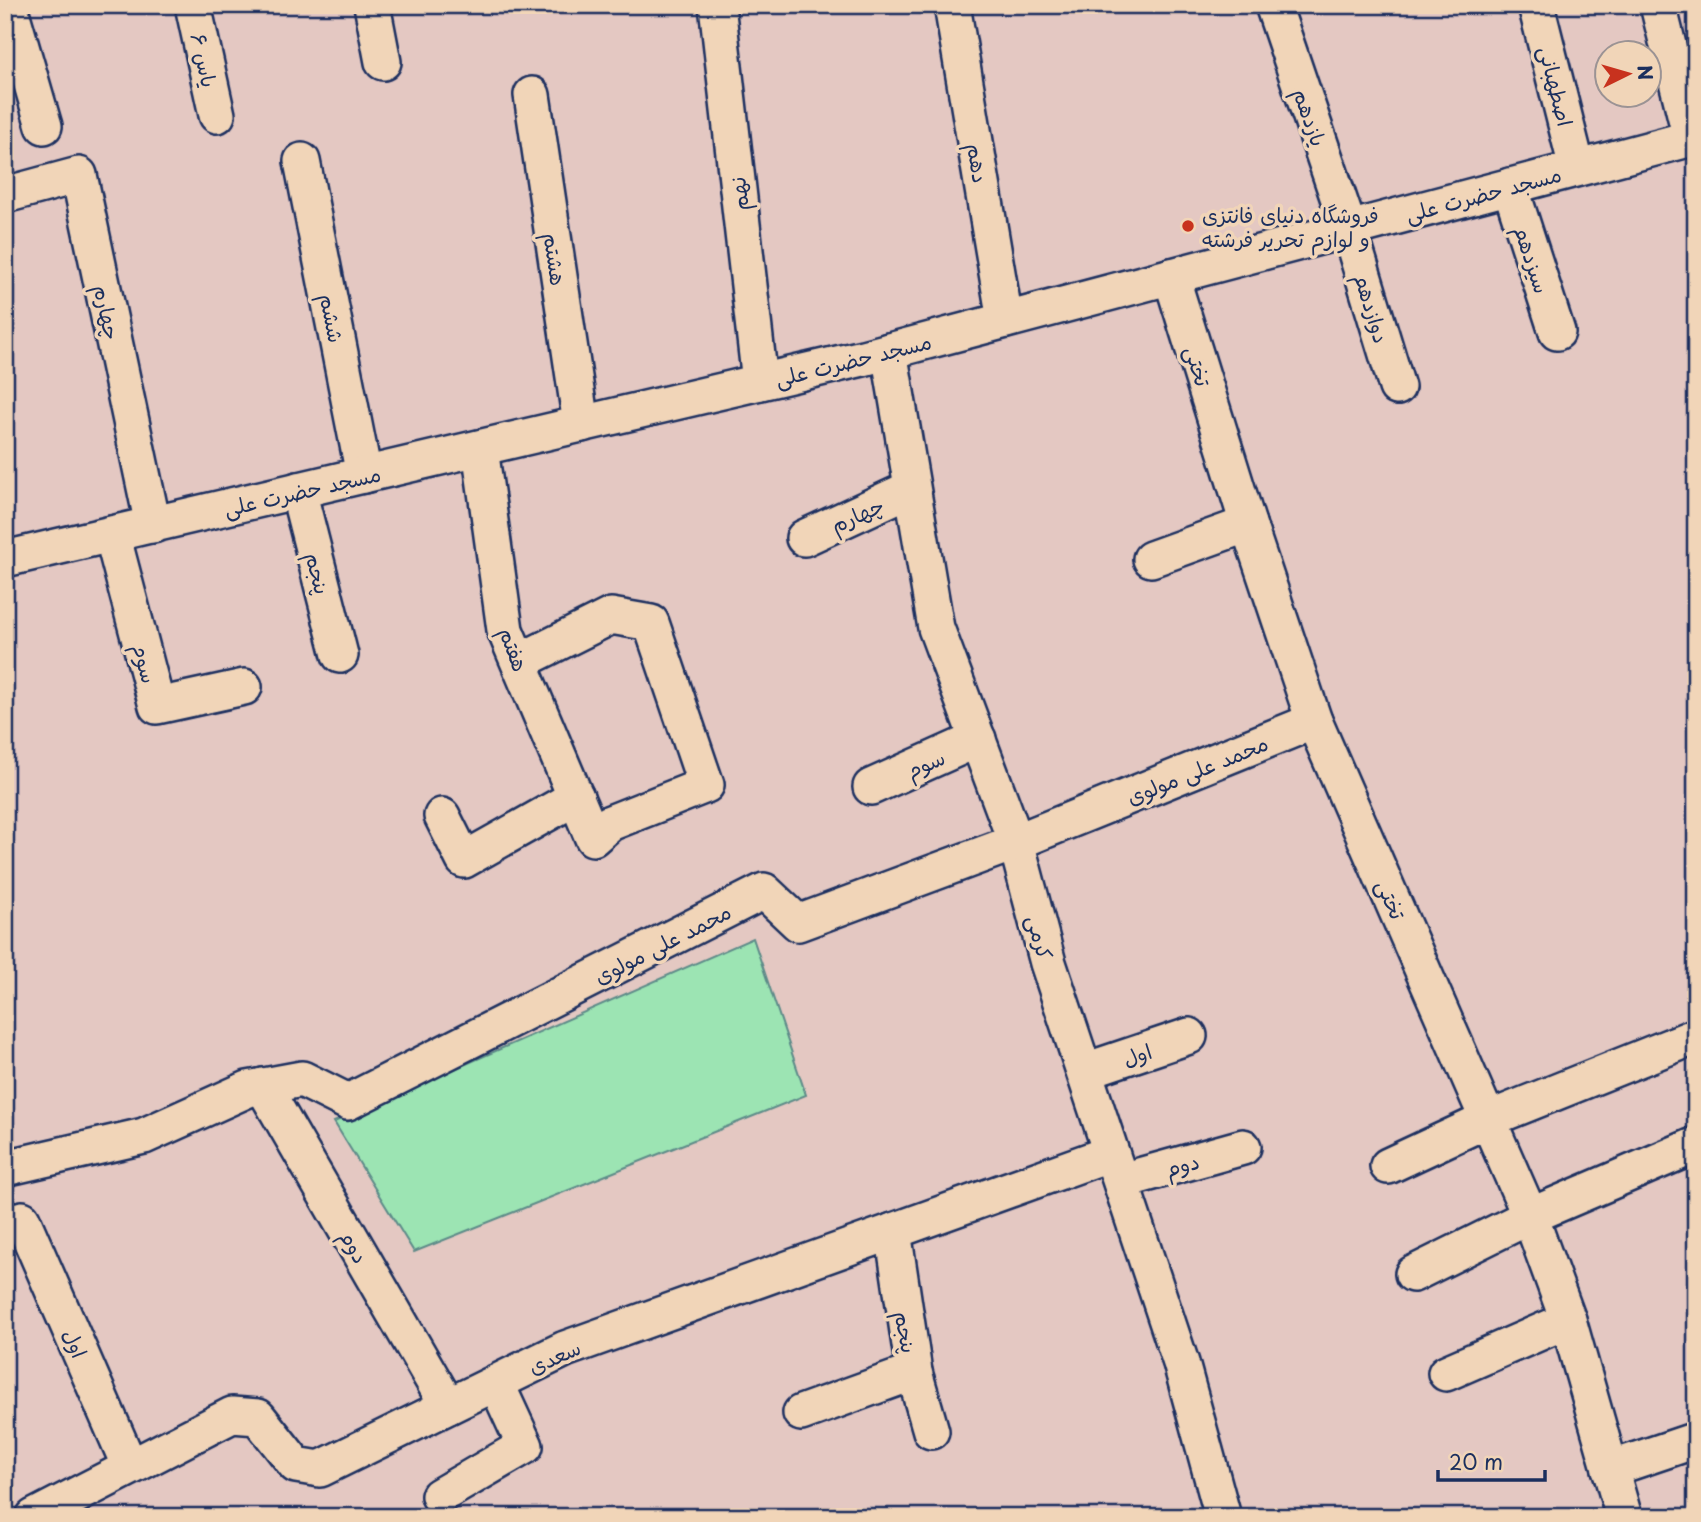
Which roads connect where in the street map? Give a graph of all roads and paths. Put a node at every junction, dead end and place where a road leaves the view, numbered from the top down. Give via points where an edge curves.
1 (9, 5) edge
2 (193, 5) edge
3 (372, 5) edge
4 (717, 5) edge
5 (953, 5) edge
6 (1273, 5) edge
7 (1536, 5) edge
8 (1658, 5) edge
9 (383, 62) dead end
10 (532, 95) dead end
11 (217, 116) dead end
12 (44, 126) dead end
13 (1693, 137) edge
14 (303, 160) dead end
15 (1577, 168) junction
16 (1510, 186) junction
17 (5, 195) edge
18 (1349, 229) junction
19 (1171, 276) junction
20 (1004, 320) junction
21 (1557, 332) dead end
22 (889, 351) junction
23 (760, 382) junction
24 (1396, 387) dead end
25 (581, 424) junction
26 (480, 448) junction
27 (364, 475) junction
28 (910, 489) junction
29 (298, 490) junction
30 (153, 524) junction
31 (1248, 524) junction
32 (112, 534) junction
33 (804, 538) dead end
34 (5, 559) edge
35 (1151, 559) dead end
36 (340, 655) dead end
37 (519, 662) junction
38 (244, 687) dead end
39 (1314, 721) junction
40 (978, 739) junction
41 (871, 787) dead end
42 (576, 797) junction
43 (442, 816) dead end
44 (1016, 842) junction
45 (1189, 1036) dead end
46 (1696, 1036) edge
47 (1084, 1071) junction
48 (263, 1086) junction
49 (1489, 1119) junction
50 (1696, 1145) edge
51 (1243, 1147) dead end
52 (1388, 1166) dead end
53 (1116, 1167) junction
54 (5, 1168) edge
55 (1530, 1216) junction
56 (22, 1219) dead end
57 (893, 1231) junction
58 (1413, 1274) dead end
59 (1568, 1320) junction
60 (914, 1372) junction
61 (1446, 1373) dead end
62 (496, 1383) junction
63 (448, 1406) junction
64 (801, 1413) dead end
65 (931, 1431) dead end
66 (1696, 1440) edge
67 (130, 1467) junction
68 (1610, 1469) junction
69 (439, 1496) dead end
70 (34, 1517) edge
71 (1223, 1517) edge
72 (1624, 1517) edge

1 - 12 street
2 - 11 street, یاس ۶
3 - 9 street
4 - 23 street, نهم
5 - 20 street, دهم
6 - 18 street, یازدهم
7 - 15 street, اصطهبانی
8 - 13 street
10 - 25 street, هشتم
13 - 15 street, مسجد حضرت علی
14 - 27 street, ششم
15 - 16 street, مسجد حضرت علی
16 - 18 street, مسجد حضرت علی
16 - 21 street, سیزدهم
17 - 30 street, چهارم via 79,174
18 - 19 street, مسجد حضرت علی
18 - 24 street, دوازدهم
19 - 20 street, مسجد حضرت علی
19 - 31 street, تختی
20 - 22 street, مسجد حضرت علی
22 - 23 street, مسجد حضرت علی
22 - 28 street, کرمی
23 - 25 street, مسجد حضرت علی
25 - 26 street, مسجد حضرت علی
26 - 27 street, مسجد حضرت علی
26 - 37 street, هفتم via 505,630
27 - 29 street, مسجد حضرت علی
28 - 33 street, چهارم
28 - 40 street, کرمی via 936,628
29 - 30 street, مسجد حضرت علی
29 - 36 street, پنجم
30 - 32 street, مسجد حضرت علی
31 - 35 street
31 - 39 street, تختی
32 - 34 street, مسجد حضرت علی
32 - 38 street, سوم via 157,706
37 - 42 street, هفتم
37 - 42 street, هفتم via 611,616 652,623 706,785 610,823 593,838
39 - 44 street, محمد علی مولوی
39 - 49 street, تختی
40 - 41 street, سوم
40 - 44 street, کرمی
42 - 43 street via 464,860
44 - 47 street, کرمی via 1048,963
44 - 48 street, محمد علی مولوی via 799,923 764,891 348,1102 302,1079
45 - 47 street, اول
46 - 49 street
47 - 53 street, کرمی
48 - 54 street, محمد علی مولوی via 144,1136
48 - 63 street, دوم
49 - 52 street
49 - 55 street, تختی
50 - 55 street
51 - 53 street, دوم
53 - 57 street, سعدی
53 - 71 street, کرمی via 1181,1363
55 - 58 street
55 - 59 street, تختی
56 - 67 street, اول
57 - 60 street, پنجم
57 - 62 street, سعدی via 565,1349
59 - 61 street
59 - 68 street, تختی
60 - 64 street
60 - 65 street, پنجم
62 - 63 street, سعدی
62 - 69 street via 525,1446
63 - 67 street, سعدی via 320,1469 296,1465 258,1417 232,1415
66 - 68 street
67 - 70 street, سعدی
68 - 72 street, تختی

